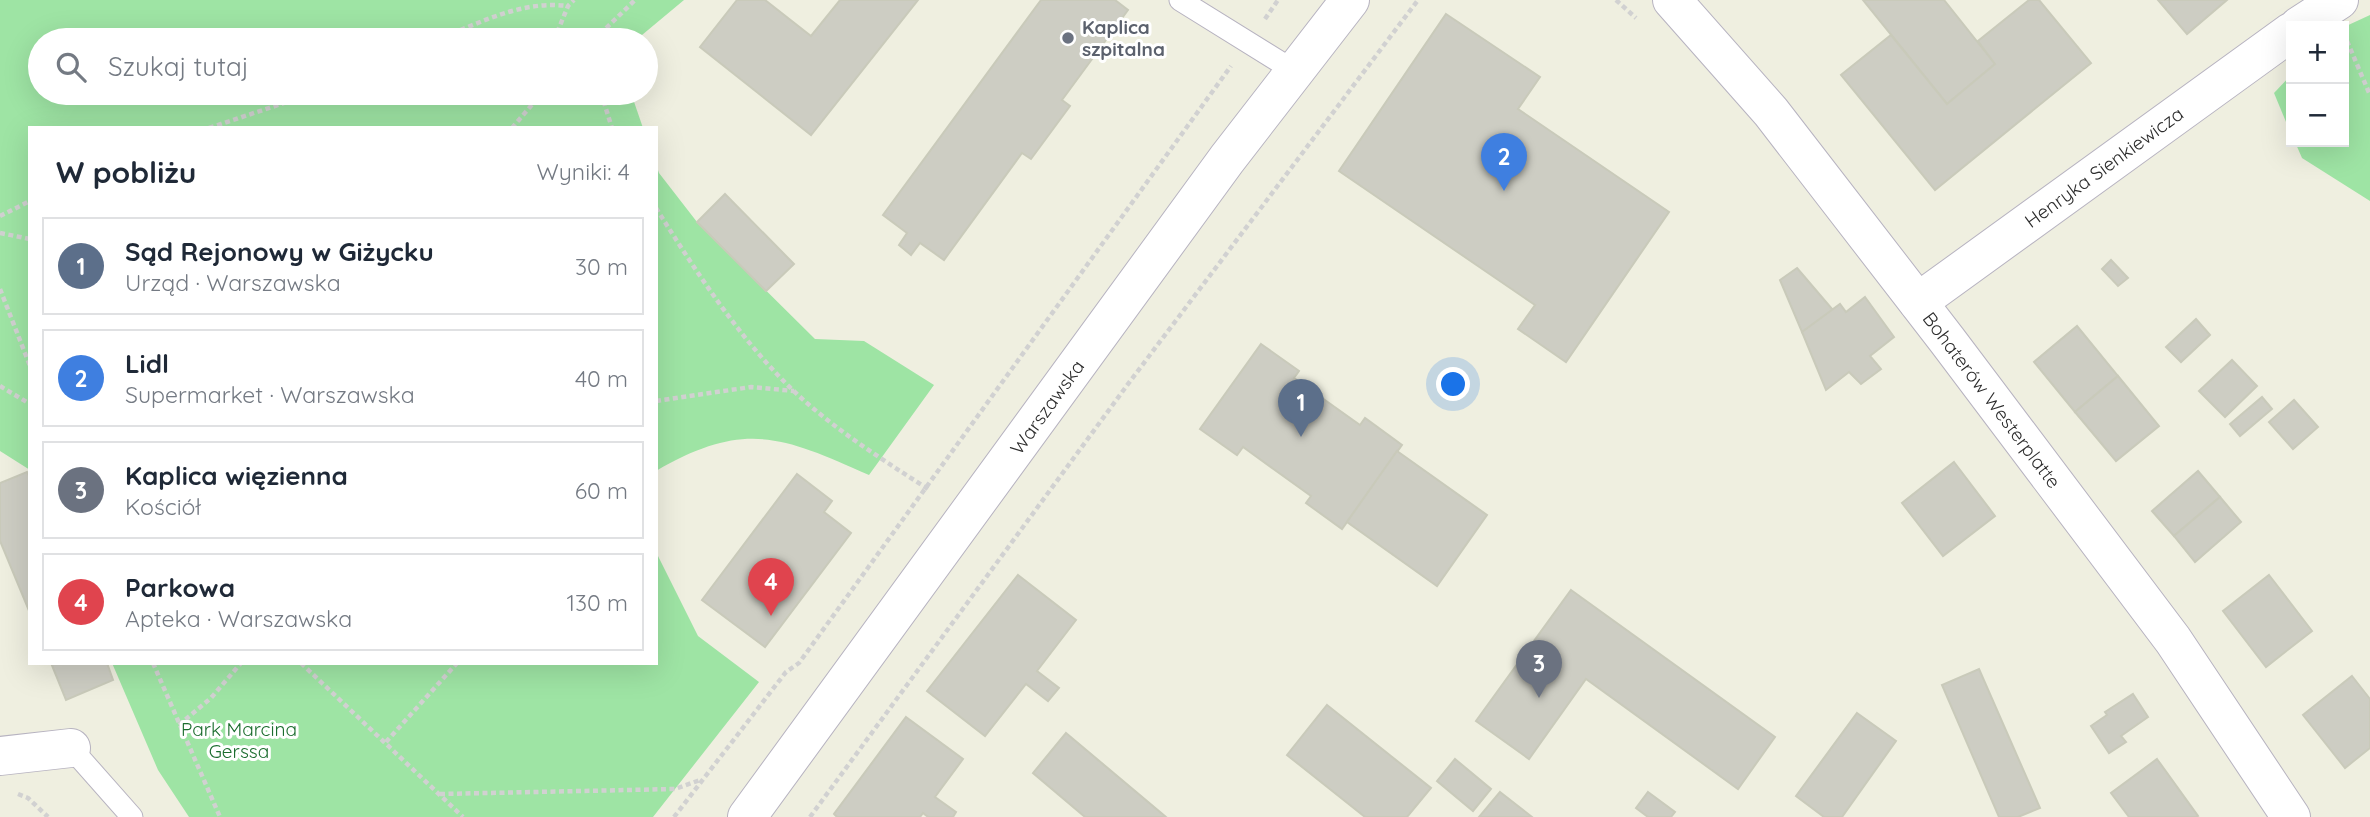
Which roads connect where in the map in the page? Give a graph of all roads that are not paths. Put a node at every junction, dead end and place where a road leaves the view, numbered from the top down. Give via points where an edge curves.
1 (1180, 0) edge
2 (1350, 0) edge
3 (1672, 0) edge
4 (2339, 0) edge
5 (2307, 21) edge
6 (2286, 36) edge
7 (1296, 72) junction
8 (1918, 302) junction
9 (71, 748) joint
10 (1, 754) edge
11 (132, 817) edge
12 (747, 817) edge
13 (2291, 817) edge

1 - 7 lane
2 - 7 street, Warszawska
3 - 8 street, Bohaterów Westerplatte via 1771,112
4 - 5 street
6 - 8 street, Henryka Sienkiewicza
7 - 12 street, Warszawska via 1227,159
8 - 13 street, Bohaterów Westerplatte via 2173,640
9 - 10 street
9 - 11 lane

